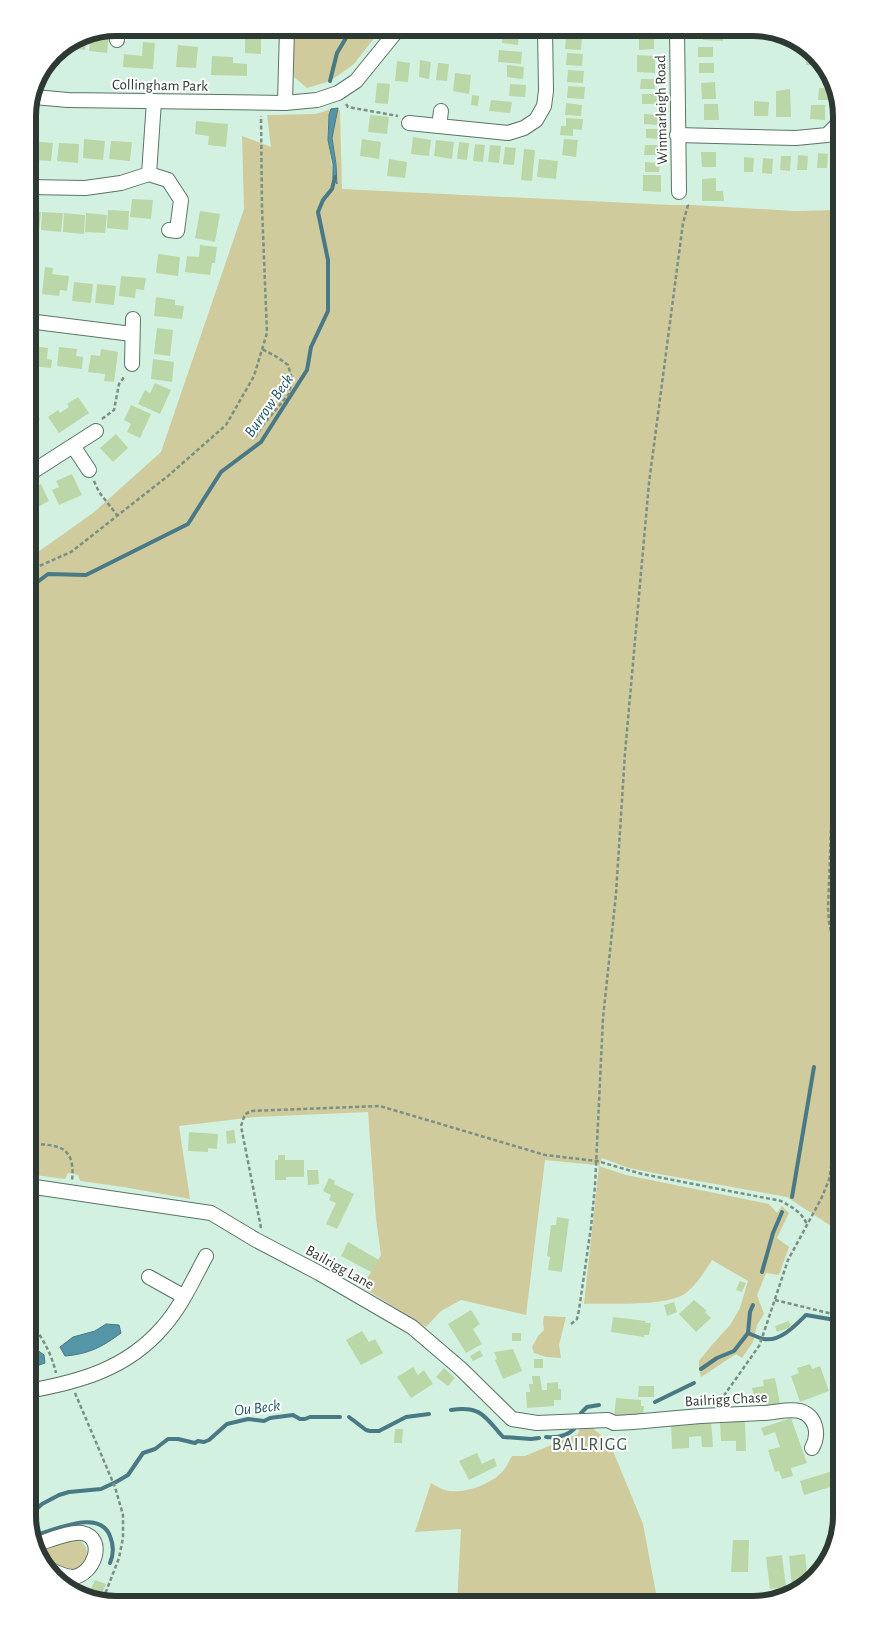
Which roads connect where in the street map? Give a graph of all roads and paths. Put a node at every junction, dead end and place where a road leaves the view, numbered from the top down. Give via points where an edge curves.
1 (287, 36) edge
2 (393, 36) edge
3 (545, 36) edge
4 (677, 36) edge
5 (338, 93) junction
6 (39, 97) edge
7 (154, 101) junction
8 (261, 102) junction
9 (285, 103) junction
10 (441, 112) dead end
11 (409, 123) joint
12 (439, 126) junction
13 (833, 129) edge
14 (677, 135) junction
15 (149, 174) junction
16 (36, 187) edge
17 (679, 192) joint
18 (169, 230) dead end
19 (133, 319) dead end
20 (36, 322) edge
21 (132, 334) junction
22 (262, 349) junction
23 (132, 364) joint
24 (96, 431) joint
25 (256, 437) dead end
26 (73, 446) junction
27 (36, 469) edge
28 (89, 470) joint
29 (117, 515) junction
30 (36, 567) edge
31 (833, 708) edge
32 (833, 776) edge
33 (833, 776) edge
34 (833, 940) edge
35 (36, 1145) edge
36 (833, 1157) edge
37 (597, 1161) junction
38 (36, 1187) edge
39 (71, 1192) junction
40 (807, 1225) junction
41 (256, 1240) junction
42 (206, 1256) dead end
43 (149, 1277) dead end
44 (183, 1296) junction
45 (775, 1300) junction
46 (833, 1314) edge
47 (571, 1324) dead end
48 (36, 1329) edge
49 (62, 1373) dead end
50 (36, 1389) edge
51 (74, 1392) dead end
52 (717, 1415) junction
53 (608, 1420) joint
54 (812, 1448) dead end
55 (41, 1543) edge
56 (62, 1575) edge
57 (105, 1595) edge

1 - 9 street
2 - 5 street, Collingham Park via 356,81
3 - 12 street via 546,91 544,106 536,120 508,133
4 - 14 street, Winmarleigh Road
5 - 9 street, Collingham Park via 317,100
5 - 11 path via 348,107 410,118
6 - 7 street, Collingham Park
7 - 8 street, Collingham Park
7 - 15 street
8 - 9 street, Collingham Park
8 - 22 path via 267,333
10 - 12 street
11 - 12 street
13 - 14 street via 827,135 804,137
14 - 17 street, Winmarleigh Road
15 - 16 street via 121,183 85,188
15 - 18 street via 168,180 181,200 177,231
17 - 37 path via 688,204 649,483 603,1018
19 - 21 street
20 - 21 street
21 - 23 street
22 - 25 path via 288,365 292,379 289,394
22 - 29 path via 254,376 226,425
23 - 24 path via 119,384 114,410 99,420
24 - 26 street
26 - 27 street
26 - 28 street
28 - 29 path via 99,492
29 - 30 path via 70,552
31 - 33 path
32 - 34 path via 828,908
35 - 39 path via 60,1147 68,1154 73,1174
36 - 40 path via 829,1180
37 - 40 path via 642,1174 781,1202 800,1214
37 - 41 path via 545,1155 380,1106 252,1111 245,1114 241,1126 260,1220 261,1232
37 - 47 path via 582,1294 576,1319
38 - 39 street, Bailrigg Lane
39 - 41 street, Bailrigg Lane via 211,1213
40 - 45 path via 788,1260
41 - 53 street, Bailrigg Lane via 412,1327 512,1419 537,1423
42 - 44 street
43 - 44 street
44 - 50 street via 163,1327 120,1363 90,1376
45 - 46 path
45 - 52 path via 764,1335 723,1397
48 - 49 path via 54,1362 56,1374
51 - 57 path via 115,1487 123,1515 119,1558
52 - 53 street, Bailrigg Chase via 614,1423
52 - 54 street, Bailrigg Chase via 792,1409 803,1412 818,1431
55 - 56 street via 81,1532 94,1542 96,1550 88,1570 73,1577

